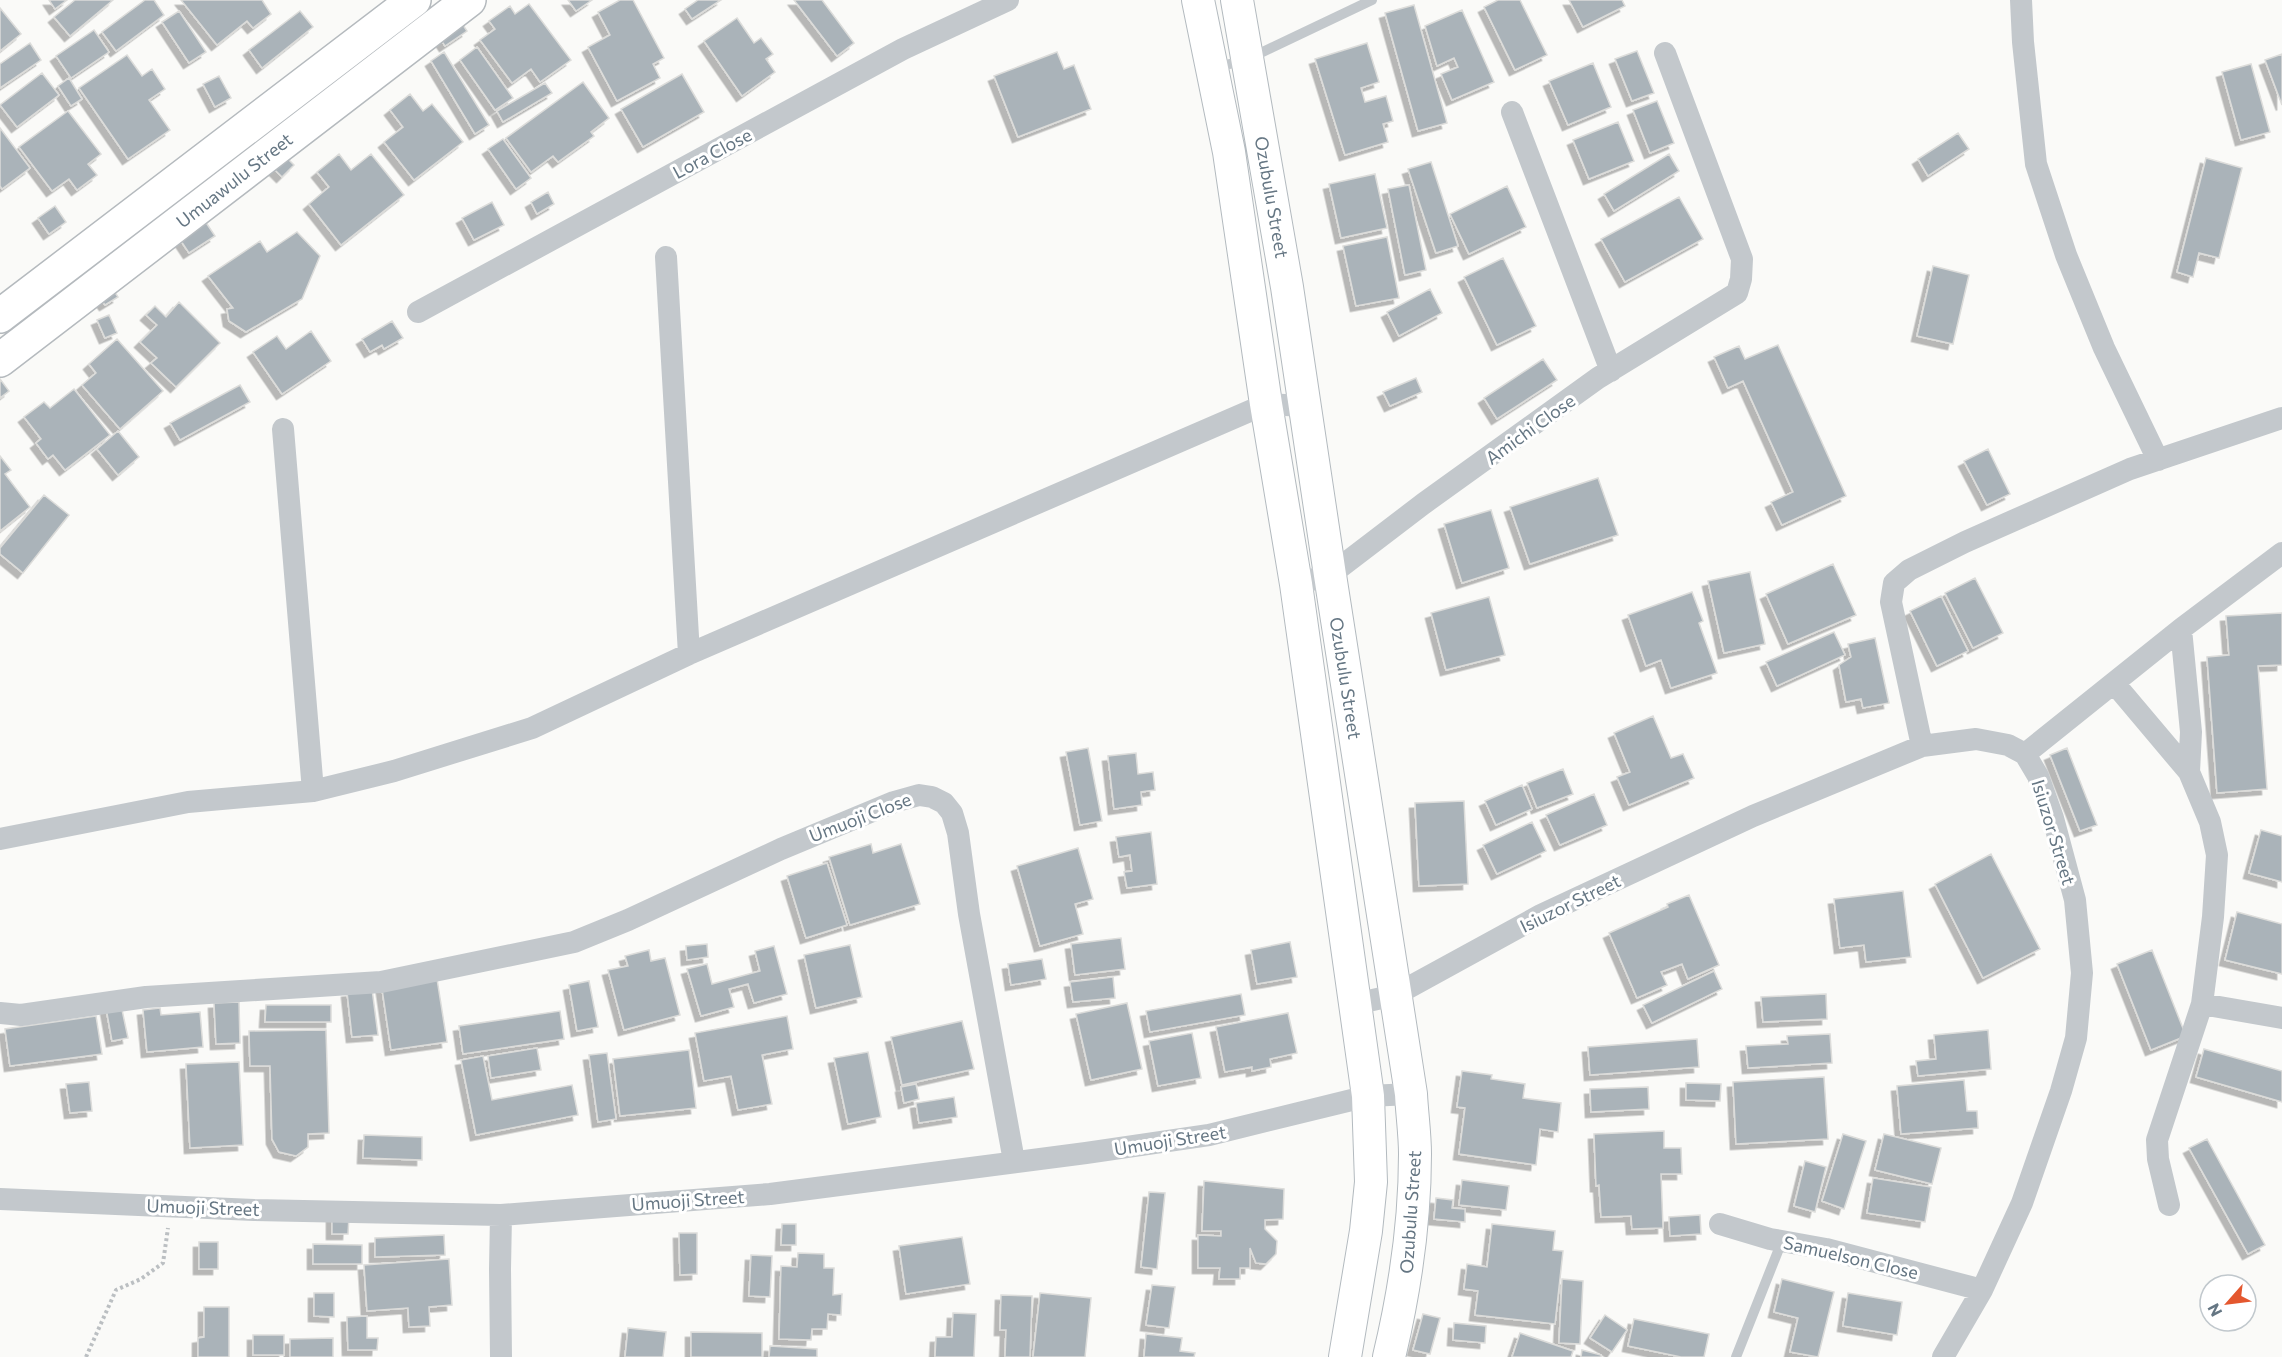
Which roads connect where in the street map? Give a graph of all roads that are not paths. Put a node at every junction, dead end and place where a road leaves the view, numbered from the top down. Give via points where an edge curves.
1 (414, 0) edge
2 (469, 0) edge
3 (1008, 0) edge
4 (1198, 0) edge
5 (1237, 0) edge
6 (2021, 0) edge
7 (1368, 1) edge
8 (1665, 53) dead end
9 (1248, 59) junction
10 (1212, 68) junction
11 (1512, 112) dead end
12 (666, 257) dead end
13 (418, 312) dead end
14 (0, 316) edge
15 (0, 360) edge
16 (1611, 371) junction
17 (1266, 404) junction
18 (1305, 406) junction
19 (2282, 418) edge
20 (283, 429) dead end
21 (2158, 460) junction
22 (2282, 553) edge
23 (1329, 575) junction
24 (1296, 584) junction
25 (2181, 629) junction
26 (689, 654) junction
27 (2114, 683) junction
28 (1922, 746) junction
29 (2025, 754) junction
30 (2189, 772) junction
31 (313, 791) junction
32 (0, 839) edge
33 (1395, 995) junction
34 (1355, 1004) junction
35 (2202, 1004) junction
36 (0, 1013) edge
37 (2282, 1018) edge
38 (1411, 1094) junction
39 (1368, 1096) junction
40 (1014, 1161) junction
41 (0, 1199) edge
42 (2169, 1205) dead end
43 (501, 1215) junction
44 (1720, 1224) dead end
45 (1782, 1241) junction
46 (1982, 1290) junction
47 (501, 1357) edge
48 (1345, 1357) edge
49 (1389, 1357) edge
50 (1736, 1357) edge
51 (1942, 1357) edge

1 - 14 main road, Umuawulu Street
2 - 15 main road, Umuawulu Street
3 - 13 street, Lora Close via 903,49
4 - 10 main road, Ozubulu Street
5 - 9 main road, Ozubulu Street
6 - 21 street via 2036,164 2099,338
7 - 9 lane
8 - 16 street, Amichi Close via 1742,259 1741,279 1737,293
9 - 10 lane
9 - 18 main road, Ozubulu Street
10 - 17 main road, Ozubulu Street via 1229,152
11 - 16 street
12 - 26 street
16 - 23 street, Amichi Close
17 - 18 street
17 - 24 main road, Ozubulu Street
17 - 26 street
18 - 23 main road, Ozubulu Street
19 - 21 street
20 - 31 street
21 - 28 street via 1965,542 1910,570 1894,583 1891,602
22 - 25 street
23 - 24 street
23 - 33 main road, Ozubulu Street
24 - 34 main road, Ozubulu Street
25 - 27 street
25 - 30 street via 2191,732
26 - 31 street via 532,728 394,771
27 - 29 street
27 - 30 street
28 - 29 street, Isiuzor Street via 1976,739 2008,745
28 - 33 street, Isiuzor Street via 1753,816 1541,915
29 - 46 street, Isiuzor Street via 2038,776 2053,818 2072,890 2082,973 2076,1038 2061,1091 2022,1203
30 - 35 street via 2210,822 2217,855
31 - 32 street via 188,802
33 - 34 street, Isiuzor Street
33 - 38 main road, Ozubulu Street
34 - 39 main road, Ozubulu Street
35 - 37 street
35 - 42 street via 2157,1140
36 - 40 street, Umuoji Close via 21,1015 146,997 381,982 574,942 781,849 919,795 944,803 952,813 958,833
38 - 39 street, Umuoji Street
38 - 49 main road, Ozubulu Street via 1413,1212 1405,1285
39 - 40 street, Umuoji Street via 1209,1136
39 - 48 main road, Ozubulu Street via 1371,1182
40 - 43 street, Umuoji Street via 770,1194
41 - 43 street, Umuoji Street
43 - 47 street
44 - 45 street, Samuelson Close
45 - 46 street, Samuelson Close
45 - 50 lane
46 - 51 street, Isiuzor Street

